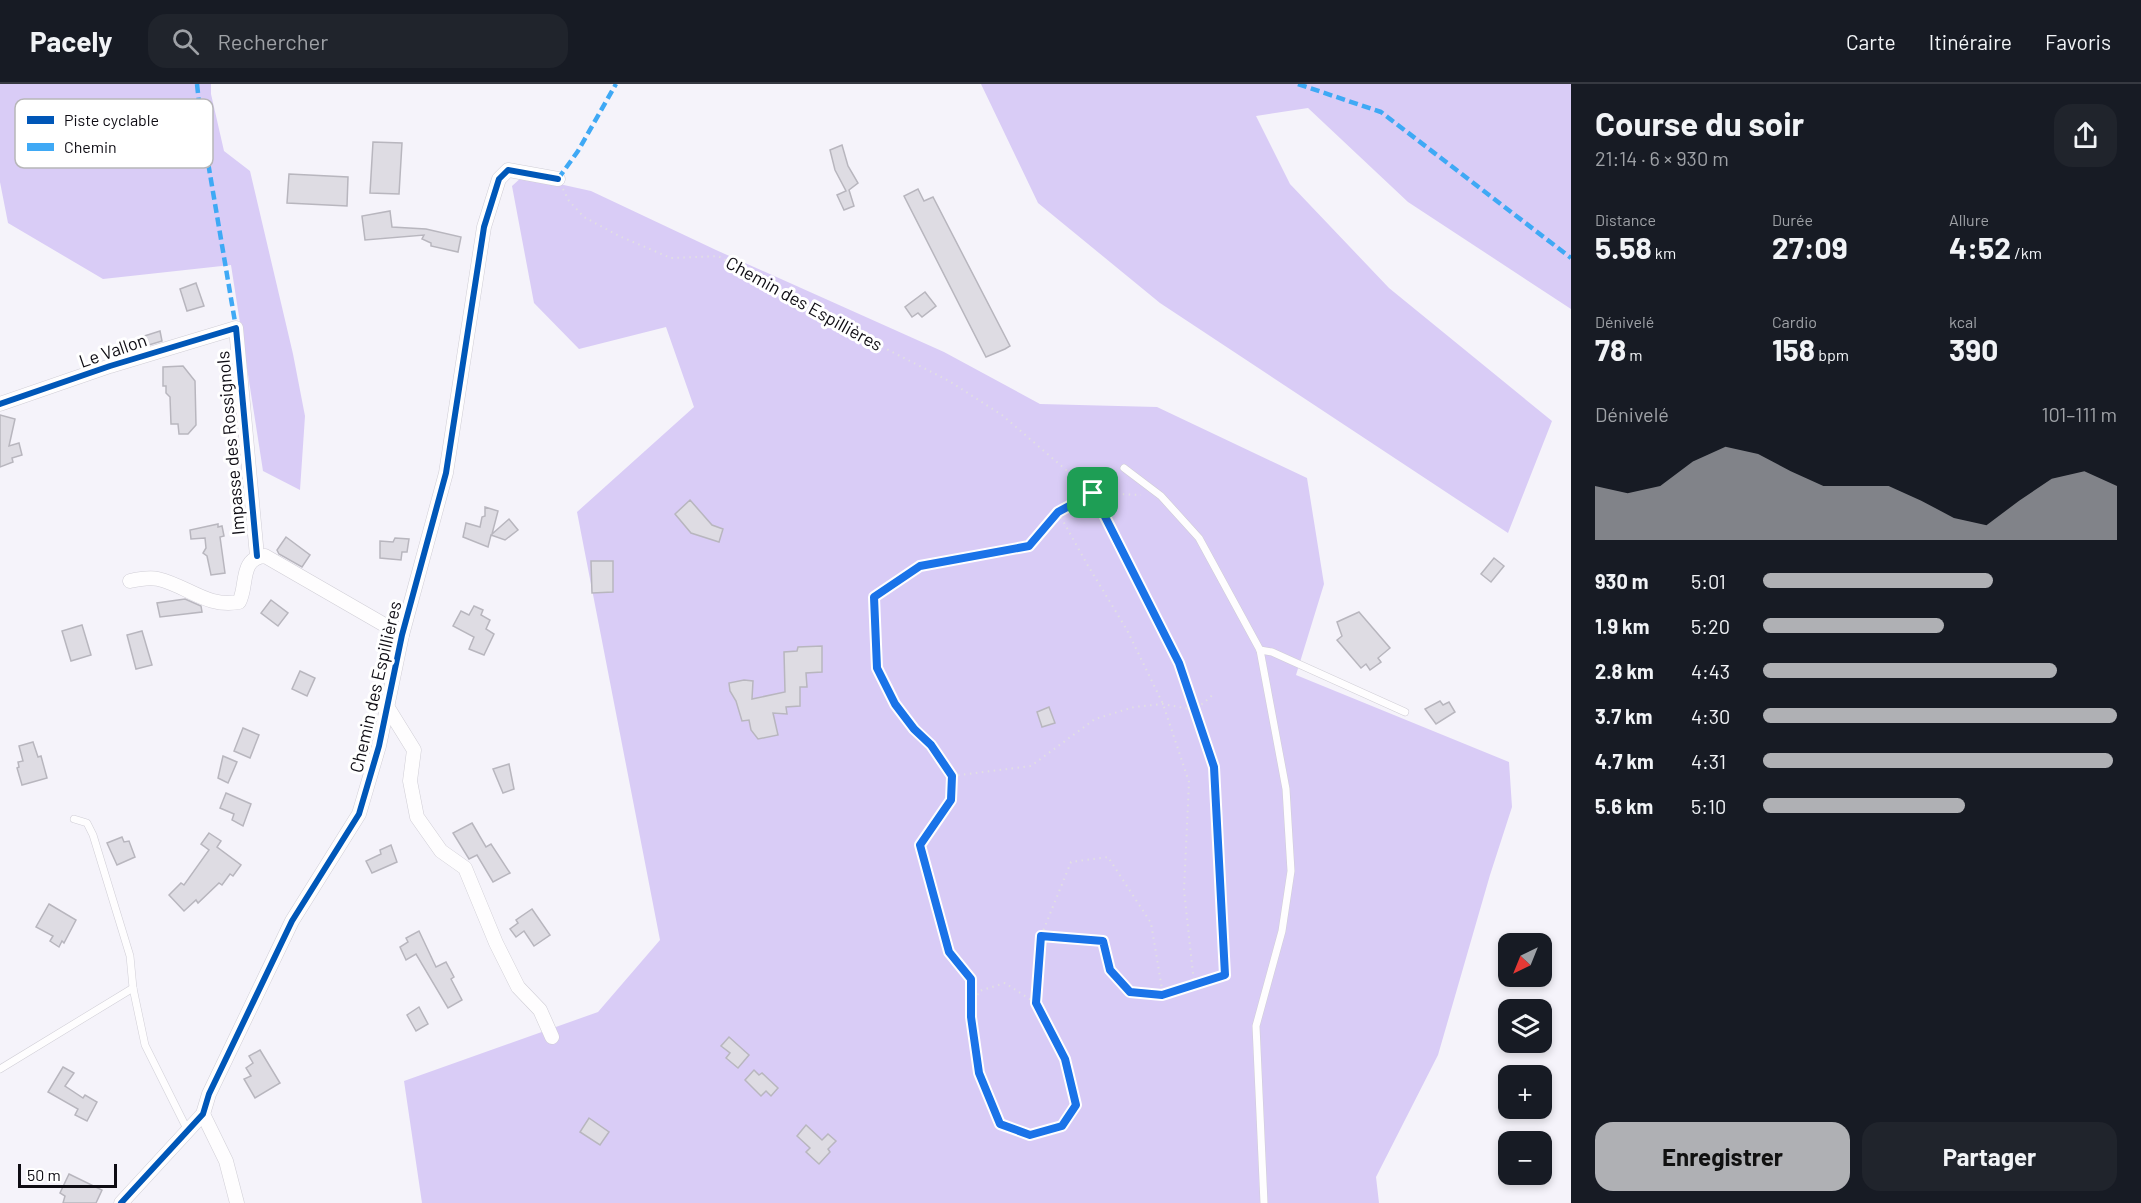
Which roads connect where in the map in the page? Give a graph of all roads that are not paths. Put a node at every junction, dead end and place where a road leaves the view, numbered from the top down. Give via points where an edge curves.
1 (558, 179) road end
2 (236, 328) joint
3 (0, 404) edge
4 (1124, 468) dead end
5 (257, 556) junction
6 (130, 580) dead end
7 (402, 635) junction
8 (1260, 650) junction
9 (388, 708) junction
10 (1405, 712) dead end
11 (74, 819) dead end
12 (133, 988) junction
13 (552, 1037) dead end
14 (0, 1069) edge
15 (203, 1114) junction
16 (187, 1128) junction
17 (121, 1203) edge
18 (237, 1203) edge
19 (1264, 1203) edge

1 - 7 street, Chemin des Espillières via 508,171 499,179 484,227 446,473
2 - 3 street, Le Vallon
2 - 5 street, Impasse des Rossignols
4 - 8 lane via 1161,496 1199,538
5 - 6 street, Impasse des Rossignols via 243,576 239,602 216,603 161,580
5 - 7 street, Impasse des Rossignols via 265,556
7 - 9 street, Chemin des Espillières
8 - 10 lane
8 - 19 lane via 1286,789 1291,871 1282,931 1256,1026
9 - 13 street via 414,750 410,781 417,817 441,851 465,868 518,987 540,1010
9 - 15 street, Chemin des Espillières via 359,814 292,921
11 - 12 lane via 87,823 93,835 130,956
12 - 14 lane
12 - 16 lane via 145,1045
15 - 16 street, Chemin des Espillières
15 - 18 street via 226,1161
16 - 17 street, Chemin des Espillières

